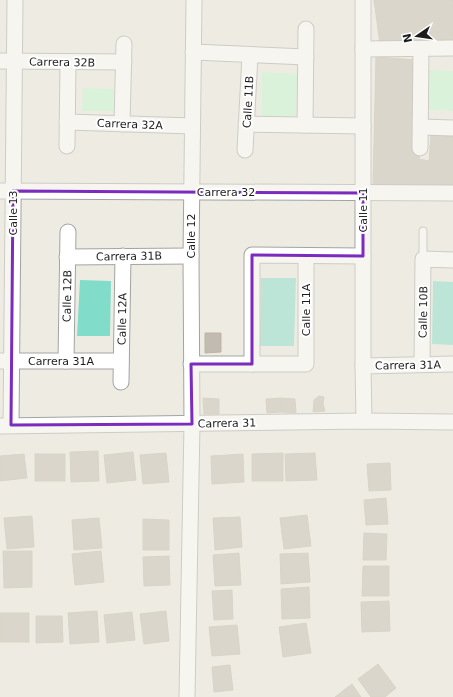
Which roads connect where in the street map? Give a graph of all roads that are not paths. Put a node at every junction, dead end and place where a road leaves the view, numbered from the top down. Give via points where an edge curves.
1 (15, 0) edge
2 (194, 0) edge
3 (363, 0) edge
4 (306, 29) dead end
5 (124, 44) dead end
6 (453, 48) edge
7 (363, 49) junction
8 (421, 49) junction
9 (193, 52) junction
10 (250, 55) junction
11 (306, 57) junction
12 (7, 61) edge
13 (68, 62) junction
14 (124, 62) junction
15 (67, 122) junction
16 (122, 124) junction
17 (246, 124) junction
18 (7, 125) edge
19 (305, 125) junction
20 (192, 126) junction
21 (363, 126) junction
22 (421, 127) junction
23 (453, 128) edge
24 (67, 146) dead end
25 (420, 148) dead end
26 (245, 150) dead end
27 (6, 191) edge
28 (191, 192) junction
29 (363, 193) junction
30 (453, 193) edge
31 (423, 231) dead end
32 (68, 232) dead end
33 (6, 254) edge
34 (123, 256) junction
35 (191, 256) junction
36 (306, 256) junction
37 (363, 256) junction
38 (67, 257) junction
39 (423, 259) junction
40 (453, 260) edge
41 (6, 361) edge
42 (66, 361) junction
43 (121, 361) junction
44 (191, 364) junction
45 (252, 364) junction
46 (422, 364) junction
47 (453, 364) edge
48 (362, 366) junction
49 (121, 382) dead end
50 (364, 420) junction
51 (453, 422) edge
52 (192, 424) junction
53 (6, 425) edge
54 (187, 697) edge

1 - 12 street, Calle 13
2 - 9 street, Calle 12
3 - 7 street, Calle 11
4 - 11 street
5 - 14 street
6 - 8 street
7 - 8 street
7 - 21 street, Calle 11
8 - 22 street
9 - 10 street
9 - 20 street, Calle 12
10 - 11 street
10 - 17 street, Calle 11B
11 - 19 street
12 - 13 street, Carrera 32B
12 - 18 street, Calle 13
13 - 14 street, Carrera 32B
13 - 15 street
14 - 16 street
15 - 16 street, Carrera 32A
15 - 24 street
16 - 20 street, Carrera 32A
17 - 19 street
17 - 26 street, Calle 11B
18 - 27 street, Calle 13
19 - 21 street
20 - 28 street, Calle 12
21 - 29 street, Calle 11
22 - 23 street
22 - 25 street
27 - 28 street, Carrera 32
27 - 33 street, Calle 13
28 - 29 street, Carrera 32
28 - 35 street, Calle 12
29 - 30 street, Carrera 32
29 - 37 street, Calle 11
31 - 39 lane
32 - 38 street, Calle 12B
33 - 41 street, Calle 13
34 - 35 street, Carrera 31B
34 - 38 street, Carrera 31B
34 - 43 street, Calle 12A
35 - 44 street, Calle 12
36 - 37 street
36 - 45 street via 252,256
36 - 45 street, Calle 11A via 306,364
37 - 48 street, Calle 11
38 - 42 street, Calle 12B
39 - 40 street
39 - 46 street, Calle 10B
41 - 42 street, Carrera 31A
41 - 53 street, Calle 13
42 - 43 street, Carrera 31A
43 - 49 street, Calle 12A
44 - 45 street
44 - 52 street, Calle 12
46 - 47 street, Carrera 31A
46 - 48 street, Carrera 31A
48 - 50 street, Calle 11
50 - 51 street, Carrera 31
50 - 52 street, Carrera 31
52 - 53 street, Carrera 31
52 - 54 street, Calle 12

